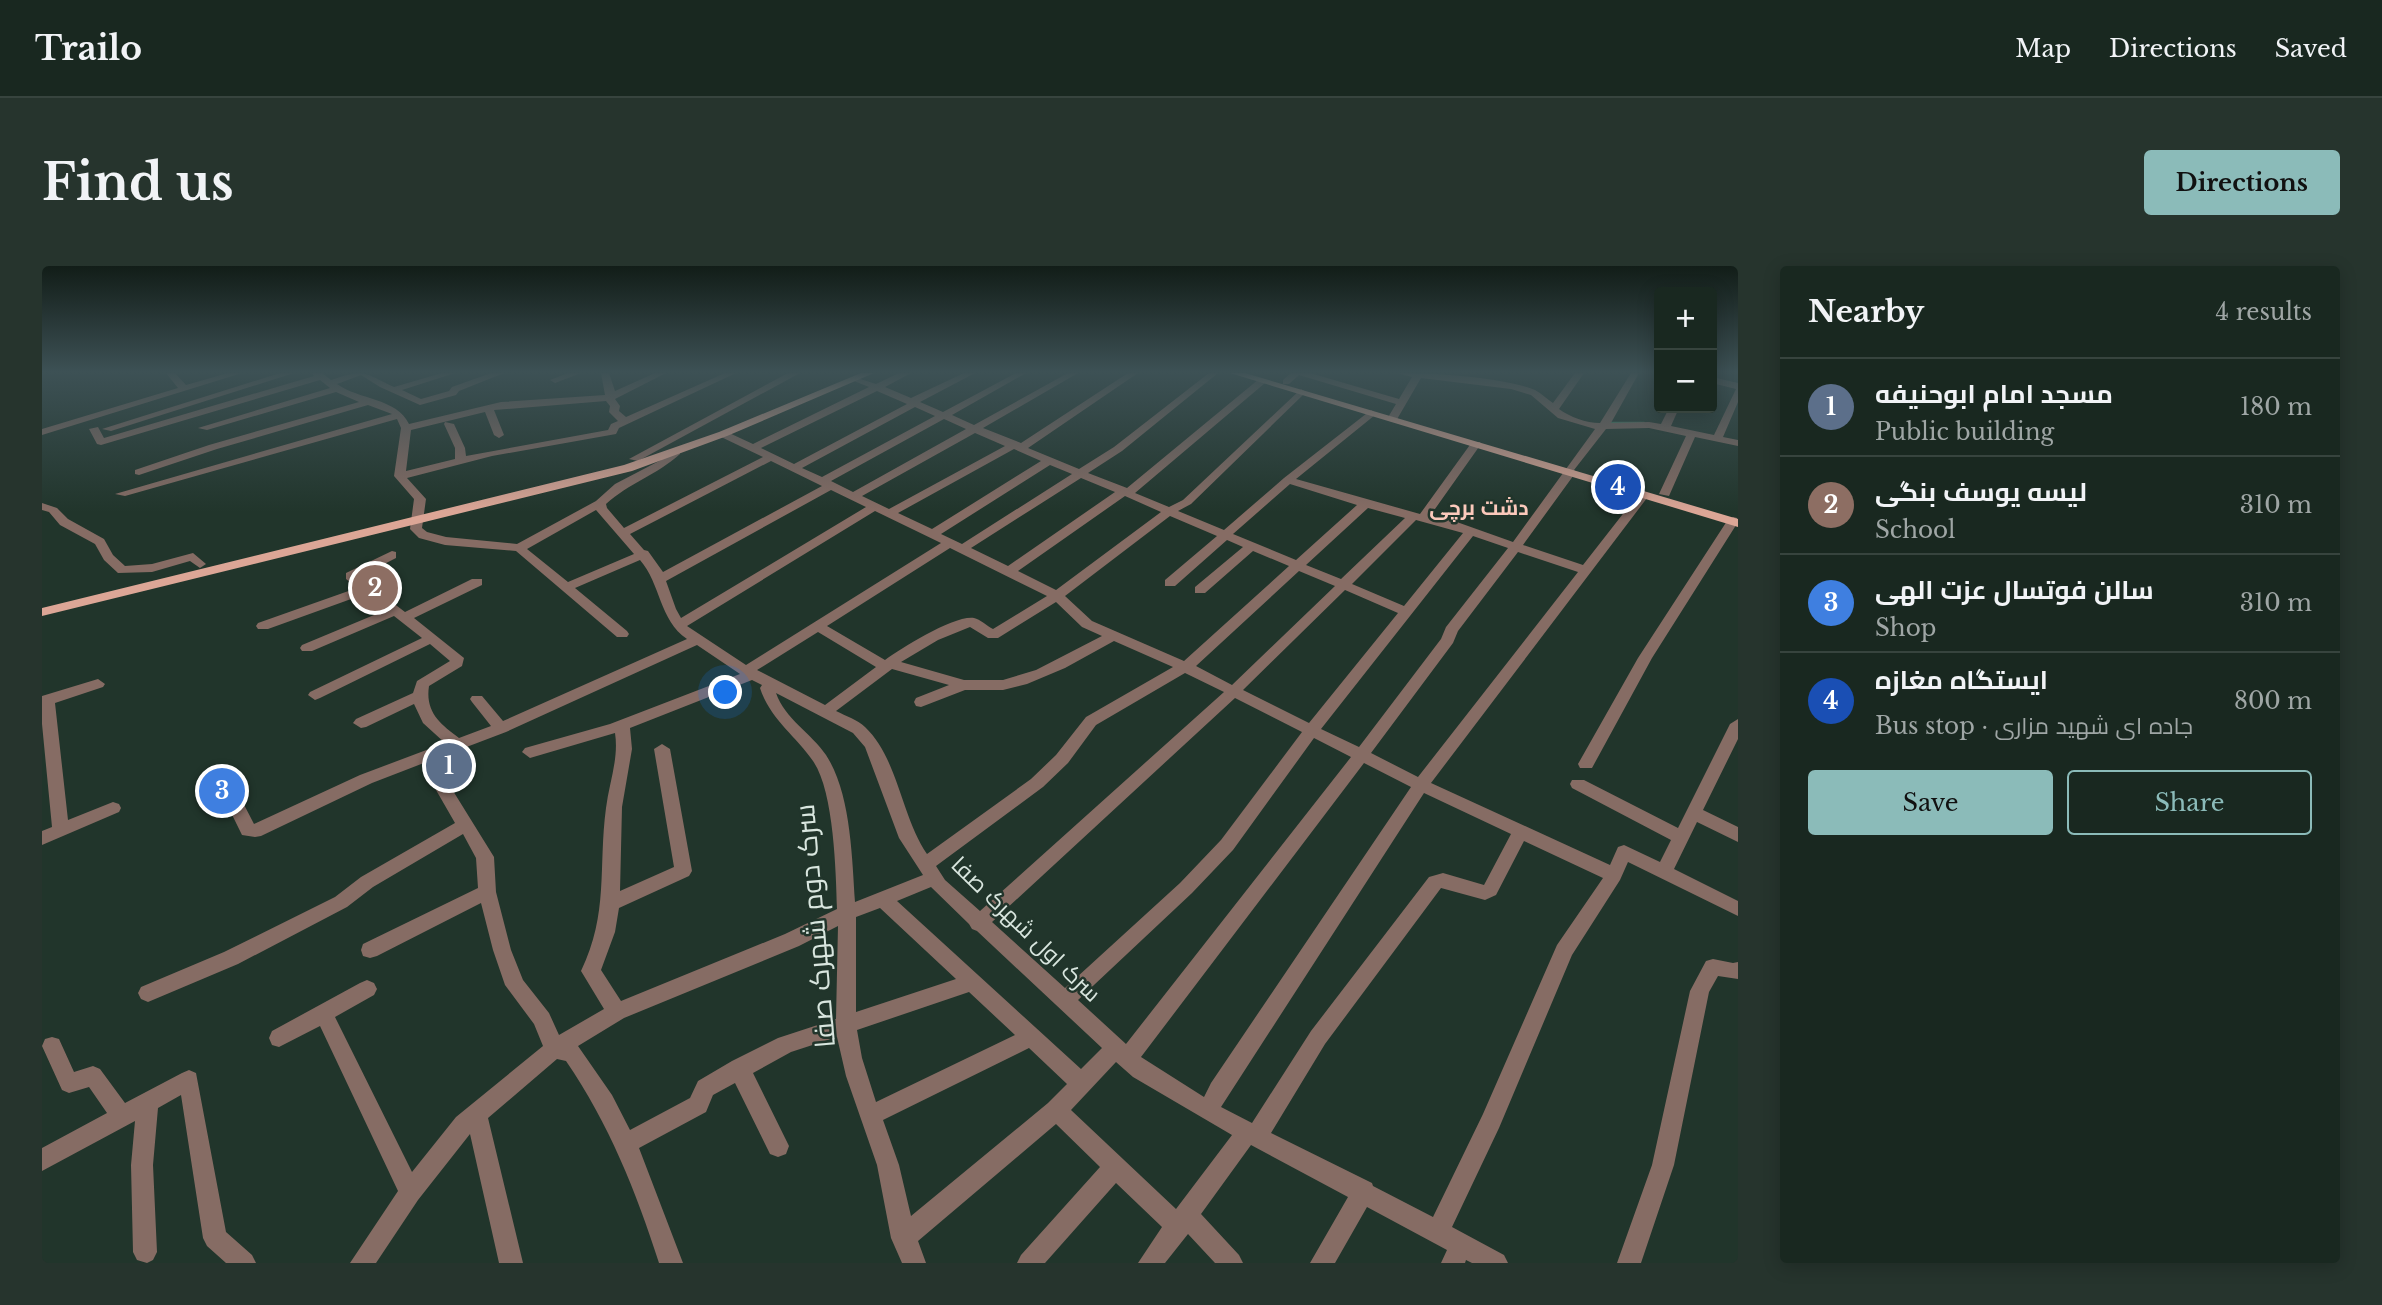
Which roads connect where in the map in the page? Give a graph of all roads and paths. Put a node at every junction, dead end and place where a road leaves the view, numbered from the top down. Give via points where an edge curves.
1 (75, 420) edge
2 (133, 420) edge
3 (184, 420) edge
4 (225, 420) edge
5 (308, 420) edge
6 (384, 420) edge
7 (402, 420) edge
8 (441, 420) edge
9 (493, 420) edge
10 (627, 420) edge
11 (713, 420) edge
12 (746, 420) edge
13 (757, 420) edge
14 (810, 420) edge
15 (883, 420) edge
16 (934, 420) edge
17 (957, 420) edge
18 (990, 420) edge
19 (1060, 420) edge
20 (1155, 420) edge
21 (1210, 420) edge
22 (1272, 420) edge
23 (1363, 420) edge
24 (1402, 420) edge
25 (1402, 420) edge
26 (1575, 420) edge
27 (1607, 420) edge
28 (1669, 420) edge
29 (1726, 420) edge
30 (624, 421) joint
31 (449, 424) dead end
32 (1603, 426) junction
33 (976, 427) junction
34 (203, 428) dead end
35 (406, 428) junction
36 (1665, 428) junction
37 (42, 432) edge
38 (1692, 433) junction
39 (723, 434) junction
40 (499, 435) dead end
41 (1717, 439) junction
42 (1738, 443) edge
43 (1476, 444) junction
44 (1019, 445) junction
45 (753, 448) junction
46 (676, 452) junction
47 (771, 457) junction
48 (1051, 459) junction
49 (461, 460) junction
50 (640, 461) junction
51 (794, 468) junction
52 (1571, 470) junction
53 (139, 472) dead end
54 (1082, 473) junction
55 (400, 476) junction
56 (1288, 480) junction
57 (827, 483) junction
58 (619, 486) junction
59 (1127, 492) junction
60 (121, 494) dead end
61 (1644, 494) junction
62 (1665, 494) junction
63 (853, 496) junction
64 (600, 503) junction
65 (1365, 503) junction
66 (42, 506) edge
67 (875, 506) junction
68 (1169, 511) junction
69 (890, 513) junction
70 (417, 516) junction
71 (1419, 516) junction
72 (1736, 517) edge
73 (1471, 531) junction
74 (623, 533) junction
75 (931, 535) junction
76 (1225, 535) junction
77 (957, 545) junction
78 (1252, 546) junction
79 (1517, 546) junction
80 (520, 548) junction
81 (644, 554) junction
82 (392, 555) dead end
83 (200, 564) junction
84 (1298, 566) junction
85 (1587, 570) junction
86 (1009, 571) junction
87 (660, 579) junction
88 (477, 582) dead end
89 (1170, 583) dead end
90 (1343, 584) junction
91 (567, 587) junction
92 (366, 589) junction
93 (1200, 590) dead end
94 (1056, 596) junction
95 (42, 604) edge
96 (1405, 611) junction
97 (42, 612) edge
98 (399, 614) junction
99 (678, 625) junction
100 (263, 626) dead end
101 (818, 626) junction
102 (622, 634) dead end
103 (1112, 636) junction
104 (432, 638) junction
105 (696, 640) junction
106 (307, 648) dead end
107 (888, 665) junction
108 (1185, 667) junction
109 (757, 676) junction
110 (98, 684) dead end
111 (963, 685) junction
112 (1233, 692) junction
113 (315, 695) dead end
114 (419, 696) junction
115 (477, 699) dead end
116 (45, 701) edge
117 (920, 702) dead end
118 (827, 711) junction
119 (361, 723) dead end
120 (1738, 724) edge
121 (622, 728) junction
122 (501, 729) junction
123 (1311, 731) junction
124 (451, 746) junction
125 (663, 749) dead end
126 (530, 752) dead end
127 (1359, 755) junction
128 (1586, 764) dead end
129 (218, 770) dead end
130 (1578, 784) dead end
131 (1421, 785) junction
132 (113, 808) dead end
133 (1695, 813) junction
134 (465, 825) junction
135 (61, 830) junction
136 (1521, 831) junction
137 (1738, 835) edge
138 (42, 838) edge
139 (1682, 838) junction
140 (929, 871) junction
141 (1664, 872) junction
142 (1614, 876) junction
143 (487, 892) junction
144 (883, 898) junction
145 (612, 903) junction
146 (1738, 909) edge
147 (845, 914) junction
148 (978, 924) junction
149 (370, 950) dead end
150 (1738, 970) edge
151 (973, 982) junction
152 (367, 989) dead end
153 (148, 993) dead end
154 (1064, 1001) junction
155 (617, 1012) junction
156 (324, 1014) junction
157 (846, 1024) junction
158 (1032, 1037) junction
159 (279, 1038) dead end
160 (52, 1046) dead end
161 (554, 1049) junction
162 (1122, 1053) junction
163 (739, 1068) junction
164 (1082, 1084) junction
165 (148, 1101) junction
166 (1056, 1110) junction
167 (1208, 1111) junction
168 (476, 1113) junction
169 (871, 1115) junction
170 (121, 1116) junction
171 (1253, 1134) junction
172 (627, 1143) junction
173 (778, 1146) dead end
174 (42, 1160) edge
175 (1116, 1166) junction
176 (1364, 1191) junction
177 (410, 1192) junction
178 (1183, 1221) junction
179 (1438, 1232) junction
180 (903, 1238) junction
181 (145, 1252) dead end
182 (1457, 1253) edge
183 (244, 1263) edge
184 (362, 1263) edge
185 (511, 1263) edge
186 (671, 1263) edge
187 (914, 1263) edge
188 (1029, 1263) edge
189 (1150, 1263) edge
190 (1231, 1263) edge
191 (1322, 1263) edge
192 (1496, 1263) edge
193 (1629, 1263) edge

1 - 37 street
2 - 3 street via 95,431 102,442
4 - 34 street
5 - 53 street
6 - 60 street
7 - 35 street
8 - 35 street
9 - 40 street
10 - 30 street
11 - 50 street
12 - 50 main road
13 - 39 main road
14 - 45 street
15 - 51 street
16 - 57 street
17 - 33 street
18 - 33 street
19 - 44 street
20 - 54 street
21 - 59 street
22 - 68 street via 1187,502
23 - 56 street
24 - 43 main road
25 - 52 main road
26 - 32 street
27 - 32 street
28 - 36 street
29 - 41 street
30 - 49 street via 611,432
31 - 49 street
32 - 36 street
32 - 52 street
33 - 44 street
33 - 63 street
35 - 55 street
36 - 38 street
38 - 41 street
38 - 62 street
39 - 45 street
39 - 46 main road
41 - 42 street
43 - 52 main road
43 - 71 street
44 - 48 street
44 - 69 street
45 - 47 street
46 - 50 main road
46 - 58 street
47 - 51 street
47 - 74 street
48 - 54 street
48 - 75 street
49 - 55 street
50 - 58 street
50 - 70 main road
51 - 57 street
52 - 61 main road
52 - 62 main road
52 - 79 street
54 - 59 street
54 - 77 street
55 - 70 street via 420,499
56 - 65 street
56 - 76 street
57 - 63 street
57 - 87 street
58 - 64 street
59 - 68 street
59 - 86 street
61 - 72 main road
61 - 85 street
62 - 72 main road
63 - 67 street
64 - 74 street, سرک اول شهرک صفا
64 - 80 street
65 - 71 street
65 - 84 street
66 - 83 street via 100,542 122,570 193,557
67 - 69 street
67 - 99 street
68 - 76 street
68 - 94 street
69 - 75 street
70 - 80 street via 416,528 423,535
70 - 83 main road
70 - 97 main road
71 - 73 street
71 - 90 street
72 - 128 street via 1645,658
73 - 79 street
73 - 96 street
74 - 81 street, سرک اول شهرک صفا
75 - 77 street
76 - 78 street
76 - 89 street
77 - 86 street
77 - 101 street
78 - 84 street
78 - 93 street
79 - 85 street
79 - 127 street
80 - 91 street
81 - 87 street, سرک اول شهرک صفا
81 - 91 street
82 - 92 street via 350,574
83 - 95 main road
84 - 90 street
84 - 108 street
85 - 131 street
86 - 94 street
87 - 99 street, سرک اول شهرک صفا
88 - 98 street
90 - 96 street
90 - 112 street
91 - 102 street
92 - 98 street
92 - 100 street
94 - 103 street via 1087,624
94 - 107 street via 993,635 972,622 959,625
96 - 123 street
98 - 104 street
98 - 106 street
99 - 105 street, سرک اول شهرک صفا
101 - 107 street
101 - 109 street
103 - 108 street
103 - 111 street via 1014,683
104 - 113 street
104 - 114 street via 457,658 457,663 422,684
105 - 109 street, سرک اول شهرک صفا
105 - 122 street
107 - 111 street via 929,672
107 - 118 street
108 - 112 street
108 - 140 street via 1091,721 1037,783
109 - 118 street, سرک اول شهرک صفا
109 - 121 street
109 - 147 street, سرک دوم شهرک صفا via 772,702 824,759 841,834
110 - 116 street
111 - 117 street
112 - 123 street
112 - 148 street
114 - 119 street
114 - 124 street via 426,719
115 - 122 street
116 - 135 street
118 - 140 street, سرک اول شهرک صفا via 858,729 871,744 907,838
120 - 133 street
121 - 126 street
121 - 145 street via 624,766 615,805
122 - 124 street
123 - 127 street
123 - 154 street via 1227,845
124 - 129 street via 366,779 255,831 247,830
124 - 134 street via 458,776 440,783
125 - 145 street via 683,871
127 - 131 street
127 - 162 street via 1331,799 1142,1043
130 - 139 street
131 - 136 street
131 - 167 street
132 - 135 street
133 - 137 street
133 - 139 street
134 - 143 street via 485,857
134 - 153 street via 341,902 231,958
135 - 138 street
136 - 142 street
136 - 171 street via 1485,894 1443,880 1435,882
139 - 141 street
140 - 144 street
140 - 148 street, سرک اول شهرک صفا
141 - 142 street via 1623,852
141 - 146 street
142 - 179 street via 1564,951 1492,1121
143 - 149 street
143 - 161 street via 515,985 542,1019
144 - 147 street
144 - 151 street
145 - 155 street via 603,950 591,971
147 - 155 street
147 - 157 street, سرک دوم شهرک صفا
148 - 154 street, سرک اول شهرک صفا
150 - 193 street via 1713,967 1700,991 1663,1165
151 - 157 street
151 - 158 street
152 - 156 street
154 - 162 street, سرک اول شهرک صفا
155 - 161 street
156 - 159 street
156 - 177 street
157 - 163 street via 785,1045
157 - 169 street, سرک دوم شهرک صفا
158 - 164 street
158 - 169 street
160 - 170 street via 69,1083 93,1076
161 - 168 street
161 - 172 street via 572,1053
162 - 164 street
162 - 167 street, سرک اول شهرک صفا via 1164,1087
163 - 172 street via 705,1088 698,1105
163 - 173 street
164 - 166 street
165 - 170 street
165 - 181 street via 142,1165
165 - 183 street via 190,1082 215,1238
166 - 175 street
166 - 180 street
167 - 171 street, سرک اول شهرک صفا
168 - 177 street
168 - 185 street
169 - 180 street, سرک دوم شهرک صفا
170 - 174 street
171 - 176 street, سرک اول شهرک صفا
171 - 178 street
172 - 186 street
175 - 178 street
175 - 188 street
176 - 179 street, سرک اول شهرک صفا
176 - 191 street
177 - 184 street
178 - 189 street
178 - 190 street
179 - 182 street, سرک اول شهرک صفا
180 - 187 street, سرک دوم شهرک صفا
182 - 192 street, سرک اول شهرک صفا

